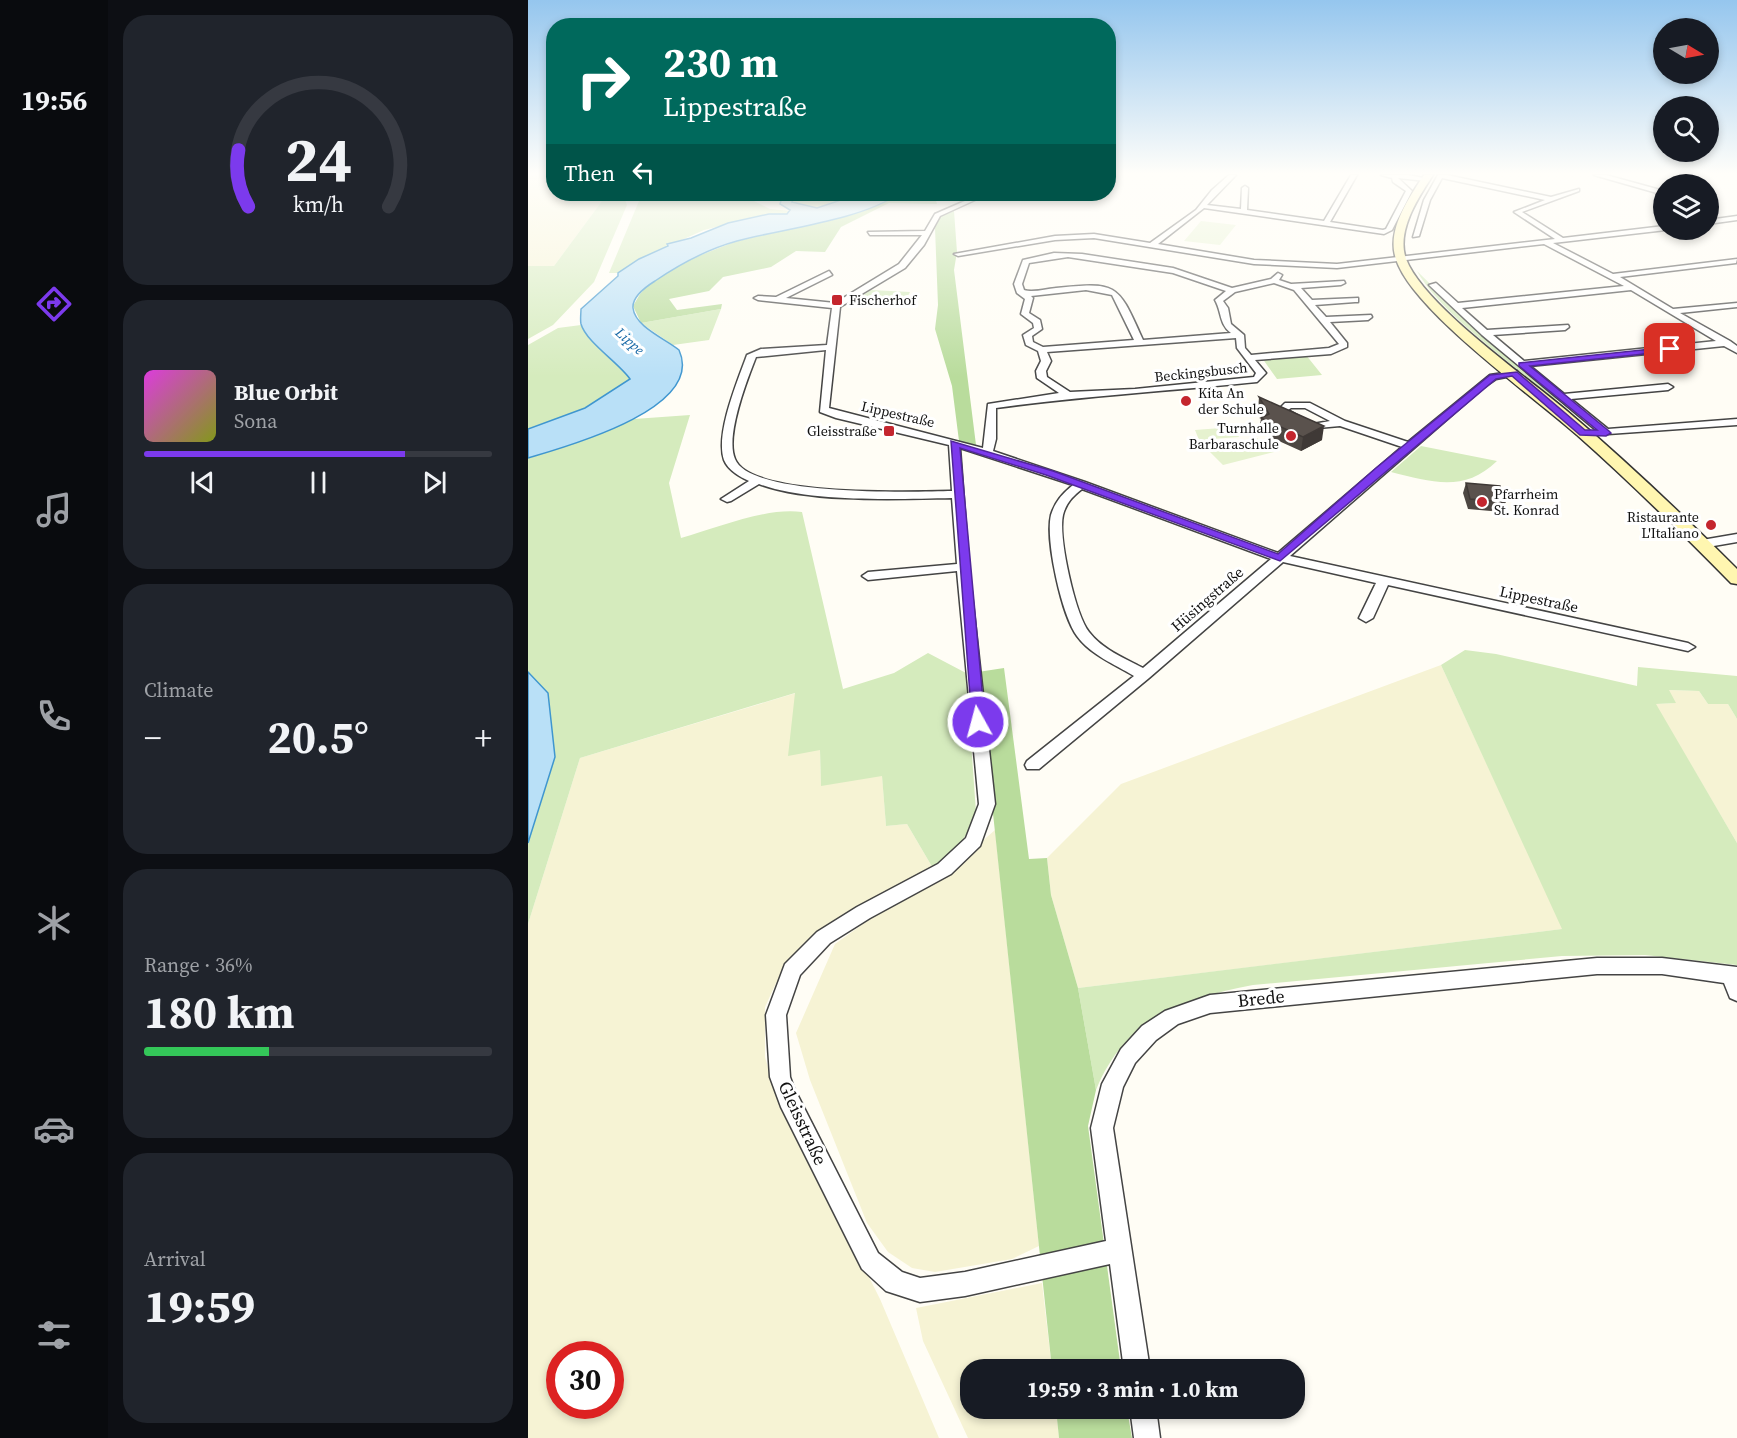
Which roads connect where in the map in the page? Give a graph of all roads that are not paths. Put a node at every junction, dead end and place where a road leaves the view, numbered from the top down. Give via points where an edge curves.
1 (920, 242) edge
2 (1035, 242) edge
3 (1135, 242) edge
4 (1156, 242) edge
5 (1399, 242) edge
6 (1546, 242) joint
7 (1152, 245) junction
8 (958, 254) dead end
9 (1401, 260) junction
10 (1736, 261) edge
11 (1282, 265) junction
12 (829, 273) dead end
13 (1612, 276) junction
14 (1274, 281) junction
15 (1341, 283) dead end
16 (1433, 285) dead end
17 (1291, 286) junction
18 (1632, 288) junction
19 (1232, 290) junction
20 (1026, 294) junction
21 (758, 298) dead end
22 (777, 300) junction
23 (1355, 300) dead end
24 (1310, 303) junction
25 (1737, 305) edge
26 (836, 306) junction
27 (1455, 306) junction
28 (1674, 311) junction
29 (1368, 317) dead end
30 (1325, 320) junction
31 (1565, 327) dead end
32 (1485, 333) junction
33 (1240, 335) junction
34 (1140, 344) junction
35 (1727, 344) junction
36 (830, 347) junction
37 (1042, 350) junction
38 (1737, 350) edge
39 (1248, 358) junction
40 (1518, 369) junction
41 (1668, 387) dead end
42 (1068, 395) junction
43 (1562, 397) junction
44 (1737, 422) edge
45 (1341, 423) junction
46 (1583, 433) junction
47 (1606, 433) junction
48 (954, 443) junction
49 (1408, 446) junction
50 (987, 454) junction
51 (758, 480) junction
52 (1081, 484) junction
53 (957, 494) junction
54 (727, 499) dead end
55 (1737, 538) edge
56 (1702, 543) junction
57 (1280, 558) junction
58 (963, 567) junction
59 (868, 576) dead end
60 (1737, 579) edge
61 (1383, 582) junction
62 (1366, 618) dead end
63 (1688, 647) dead end
64 (1144, 675) junction
65 (1033, 765) dead end
66 (1735, 981) edge
67 (1118, 1250) junction
68 (1135, 1359) edge
69 (1144, 1419) edge
70 (1147, 1438) edge

1 - 26 street via 899,269
2 - 8 street
3 - 7 street
4 - 7 street
5 - 9 main road
6 - 9 street
6 - 13 street
7 - 11 street
9 - 11 street via 1350,266
9 - 40 main road via 1444,313
10 - 13 street
11 - 14 street
12 - 22 street
13 - 18 street
14 - 17 street
14 - 19 street
15 - 17 street
16 - 27 street
17 - 24 street
18 - 27 street
18 - 28 street
19 - 20 street via 1175,271 1087,255 1041,257 1026,262 1018,284
19 - 33 street, Beckingsbusch via 1219,300 1225,312 1222,320
20 - 34 street via 1111,291 1120,300
20 - 37 street via 1030,304 1025,314 1037,322 1038,329 1027,335 1029,343
21 - 22 street
22 - 26 street
23 - 24 street
24 - 30 street
25 - 28 street
26 - 36 street, Lippestraße
27 - 32 street
28 - 35 street
29 - 30 street
30 - 39 street via 1344,342 1341,347
31 - 32 street
32 - 40 street
33 - 34 street
33 - 39 street, Beckingsbusch via 1241,348
34 - 37 street
35 - 38 street
35 - 40 street, Hüsingstraße
36 - 48 street, Lippestraße via 824,410
36 - 51 street via 751,356 731,428 729,459 737,472
37 - 42 street via 1046,362 1042,378
39 - 42 street, Beckingsbusch via 1261,373 1250,382
40 - 43 street
40 - 46 main road
40 - 49 street, Hüsingstraße via 1493,377
41 - 43 street
42 - 50 street, Beckingsbusch via 992,406
43 - 47 street
44 - 47 street
45 - 45 street via 1302,404 1288,405 1282,411 1311,427
45 - 49 street
46 - 47 street
46 - 56 main road
48 - 50 street, Lippestraße
48 - 53 street, Gleisstraße
49 - 57 street, Hüsingstraße
50 - 52 street, Lippestraße
51 - 53 street via 861,495
51 - 54 street
52 - 57 street, Lippestraße
52 - 64 street via 1062,502 1055,525 1077,624 1090,642
53 - 58 street, Gleisstraße
55 - 56 street
56 - 60 main road
57 - 61 street, Lippestraße
57 - 64 street, Hüsingstraße
58 - 59 street
58 - 67 street, Gleisstraße via 986,819 971,845 950,864 838,927 811,948 789,974 774,1022 780,1080 870,1261 895,1282 920,1290 965,1284
61 - 62 street
61 - 63 street, Lippestraße
64 - 65 street, Hüsingstraße
66 - 67 street, Brede via 1662,966 1597,966 1210,1004 1172,1017 1128,1056 1113,1084 1102,1128
67 - 68 street, Brede
69 - 70 street

